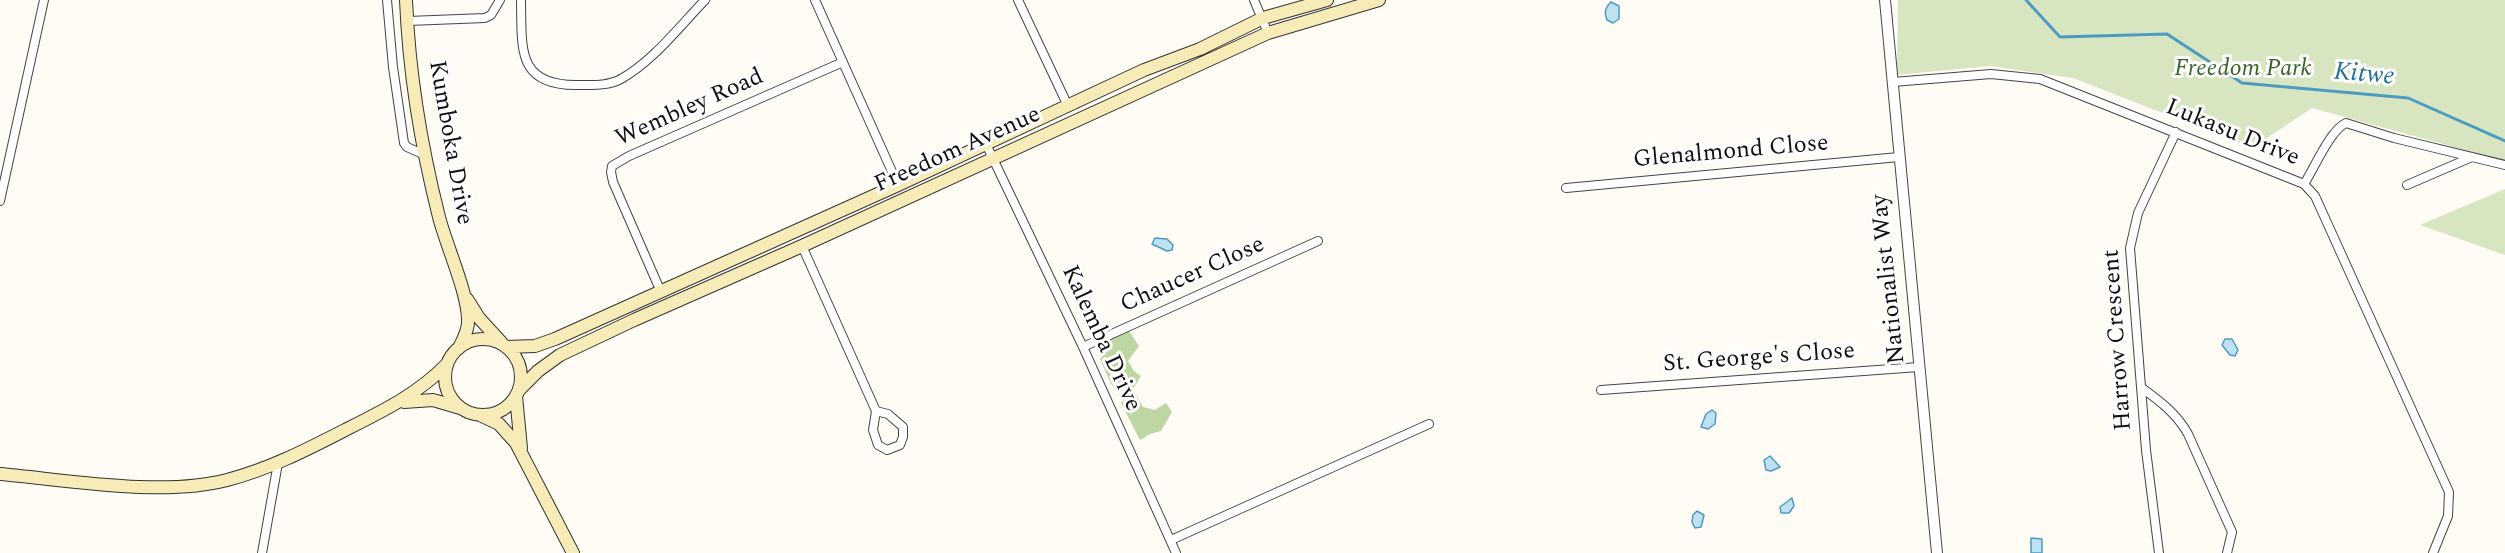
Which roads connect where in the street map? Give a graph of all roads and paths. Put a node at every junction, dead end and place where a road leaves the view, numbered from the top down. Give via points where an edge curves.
1 (44, 0) edge
2 (387, 0) edge
3 (406, 0) edge
4 (500, 0) edge
5 (521, 0) edge
6 (705, 0) edge
7 (814, 0) edge
8 (1018, 0) edge
9 (1254, 0) edge
10 (1327, 0) edge
11 (1379, 0) edge
12 (1885, 0) edge
13 (1893, 0) edge
14 (1887, 15) junction
15 (1263, 18) junction
16 (408, 21) junction
17 (1268, 33) junction
18 (843, 62) junction
19 (412, 65) junction
20 (393, 67) junction
21 (1893, 82) junction
22 (1068, 106) junction
23 (2176, 132) junction
24 (986, 144) junction
25 (425, 155) junction
26 (2473, 156) junction
27 (1899, 157) junction
28 (993, 158) junction
29 (2505, 165) edge
30 (898, 184) junction
31 (2304, 184) junction
32 (2407, 185) dead end
33 (1566, 188) dead end
34 (0, 201) edge
35 (1318, 241) dead end
36 (802, 246) junction
37 (743, 254) junction
38 (462, 291) junction
39 (661, 292) junction
40 (696, 292) junction
41 (504, 345) junction
42 (1083, 347) junction
43 (459, 348) junction
44 (447, 364) junction
45 (1919, 367) junction
46 (2142, 388) junction
47 (1601, 390) dead end
48 (518, 393) junction
49 (399, 403) junction
50 (876, 411) junction
51 (470, 412) junction
52 (1429, 424) dead end
53 (522, 452) junction
54 (278, 463) junction
55 (0, 474) edge
56 (1171, 540) junction
57 (262, 553) edge
58 (573, 553) edge
59 (1176, 553) edge
60 (1937, 553) edge
61 (2159, 553) edge
62 (2227, 553) edge
63 (2433, 553) edge

1 - 34 street
2 - 20 street
3 - 16 main road, Kumboka Drive
4 - 16 street via 485,18
5 - 6 street via 525,59 543,80 559,86 619,80 648,59
7 - 18 street
8 - 22 street
9 - 15 street
10 - 15 main road, Freedom Avenue
11 - 17 main road, Freedom Avenue
12 - 14 street, Nationalist Way
13 - 14 street
14 - 21 street, Nationalist Way
15 - 17 street
15 - 22 main road, Freedom Avenue
16 - 19 main road, Kumboka Drive
17 - 28 main road, Freedom Avenue
18 - 30 street
18 - 39 street, Wembley Road via 612,166 614,182
19 - 20 street
19 - 25 main road, Kumboka Drive
20 - 25 street via 404,143
21 - 23 street, Lukasu Drive via 1991,74 2031,76
21 - 27 street, Nationalist Way
22 - 24 main road, Freedom Avenue
23 - 31 street, Lukasu Drive
23 - 46 street, Harrow Crescent via 2132,232 2130,248
24 - 28 street, Kalemba Drive
24 - 30 main road, Freedom Avenue
25 - 38 main road, Kumboka Drive via 444,237
26 - 29 street
26 - 31 street via 2346,123 2332,136
26 - 32 street
27 - 33 street, Glenalmond Close
27 - 45 street, Nationalist Way
28 - 36 main road, Freedom Avenue
28 - 42 street, Kalemba Drive
30 - 37 main road, Freedom Avenue
31 - 63 street, Lukasu Drive via 2315,196 2449,492 2448,516
35 - 42 street, Chaucer Close
36 - 40 main road, Freedom Avenue
36 - 50 street
37 - 39 main road, Freedom Avenue
37 - 40 main road
38 - 41 main road, Kumboka Drive via 479,318
38 - 43 main road, Kumboka Drive via 468,323
39 - 41 main road, Freedom Avenue via 535,346
40 - 48 main road, Freedom Avenue via 560,355
41 - 43 main road via 480,339
41 - 48 main road via 521,370
42 - 56 street, Kalemba Drive
43 - 44 main road
44 - 49 main road
44 - 51 main road via 446,384 456,403
45 - 47 street, St. George's Close
45 - 60 street, Nationalist Way
46 - 61 street, Harrow Crescent
46 - 62 street via 2168,407 2188,434 2232,532
48 - 51 main road via 499,411 488,415
48 - 53 main road
49 - 51 main road via 433,400
49 - 54 main road
50 - 50 street via 873,430 878,445 887,450 900,445 903,427 888,414
51 - 53 main road via 499,424
52 - 56 street
53 - 58 main road
54 - 55 main road via 226,480 178,488
54 - 57 street
56 - 59 street, Kalemba Drive

